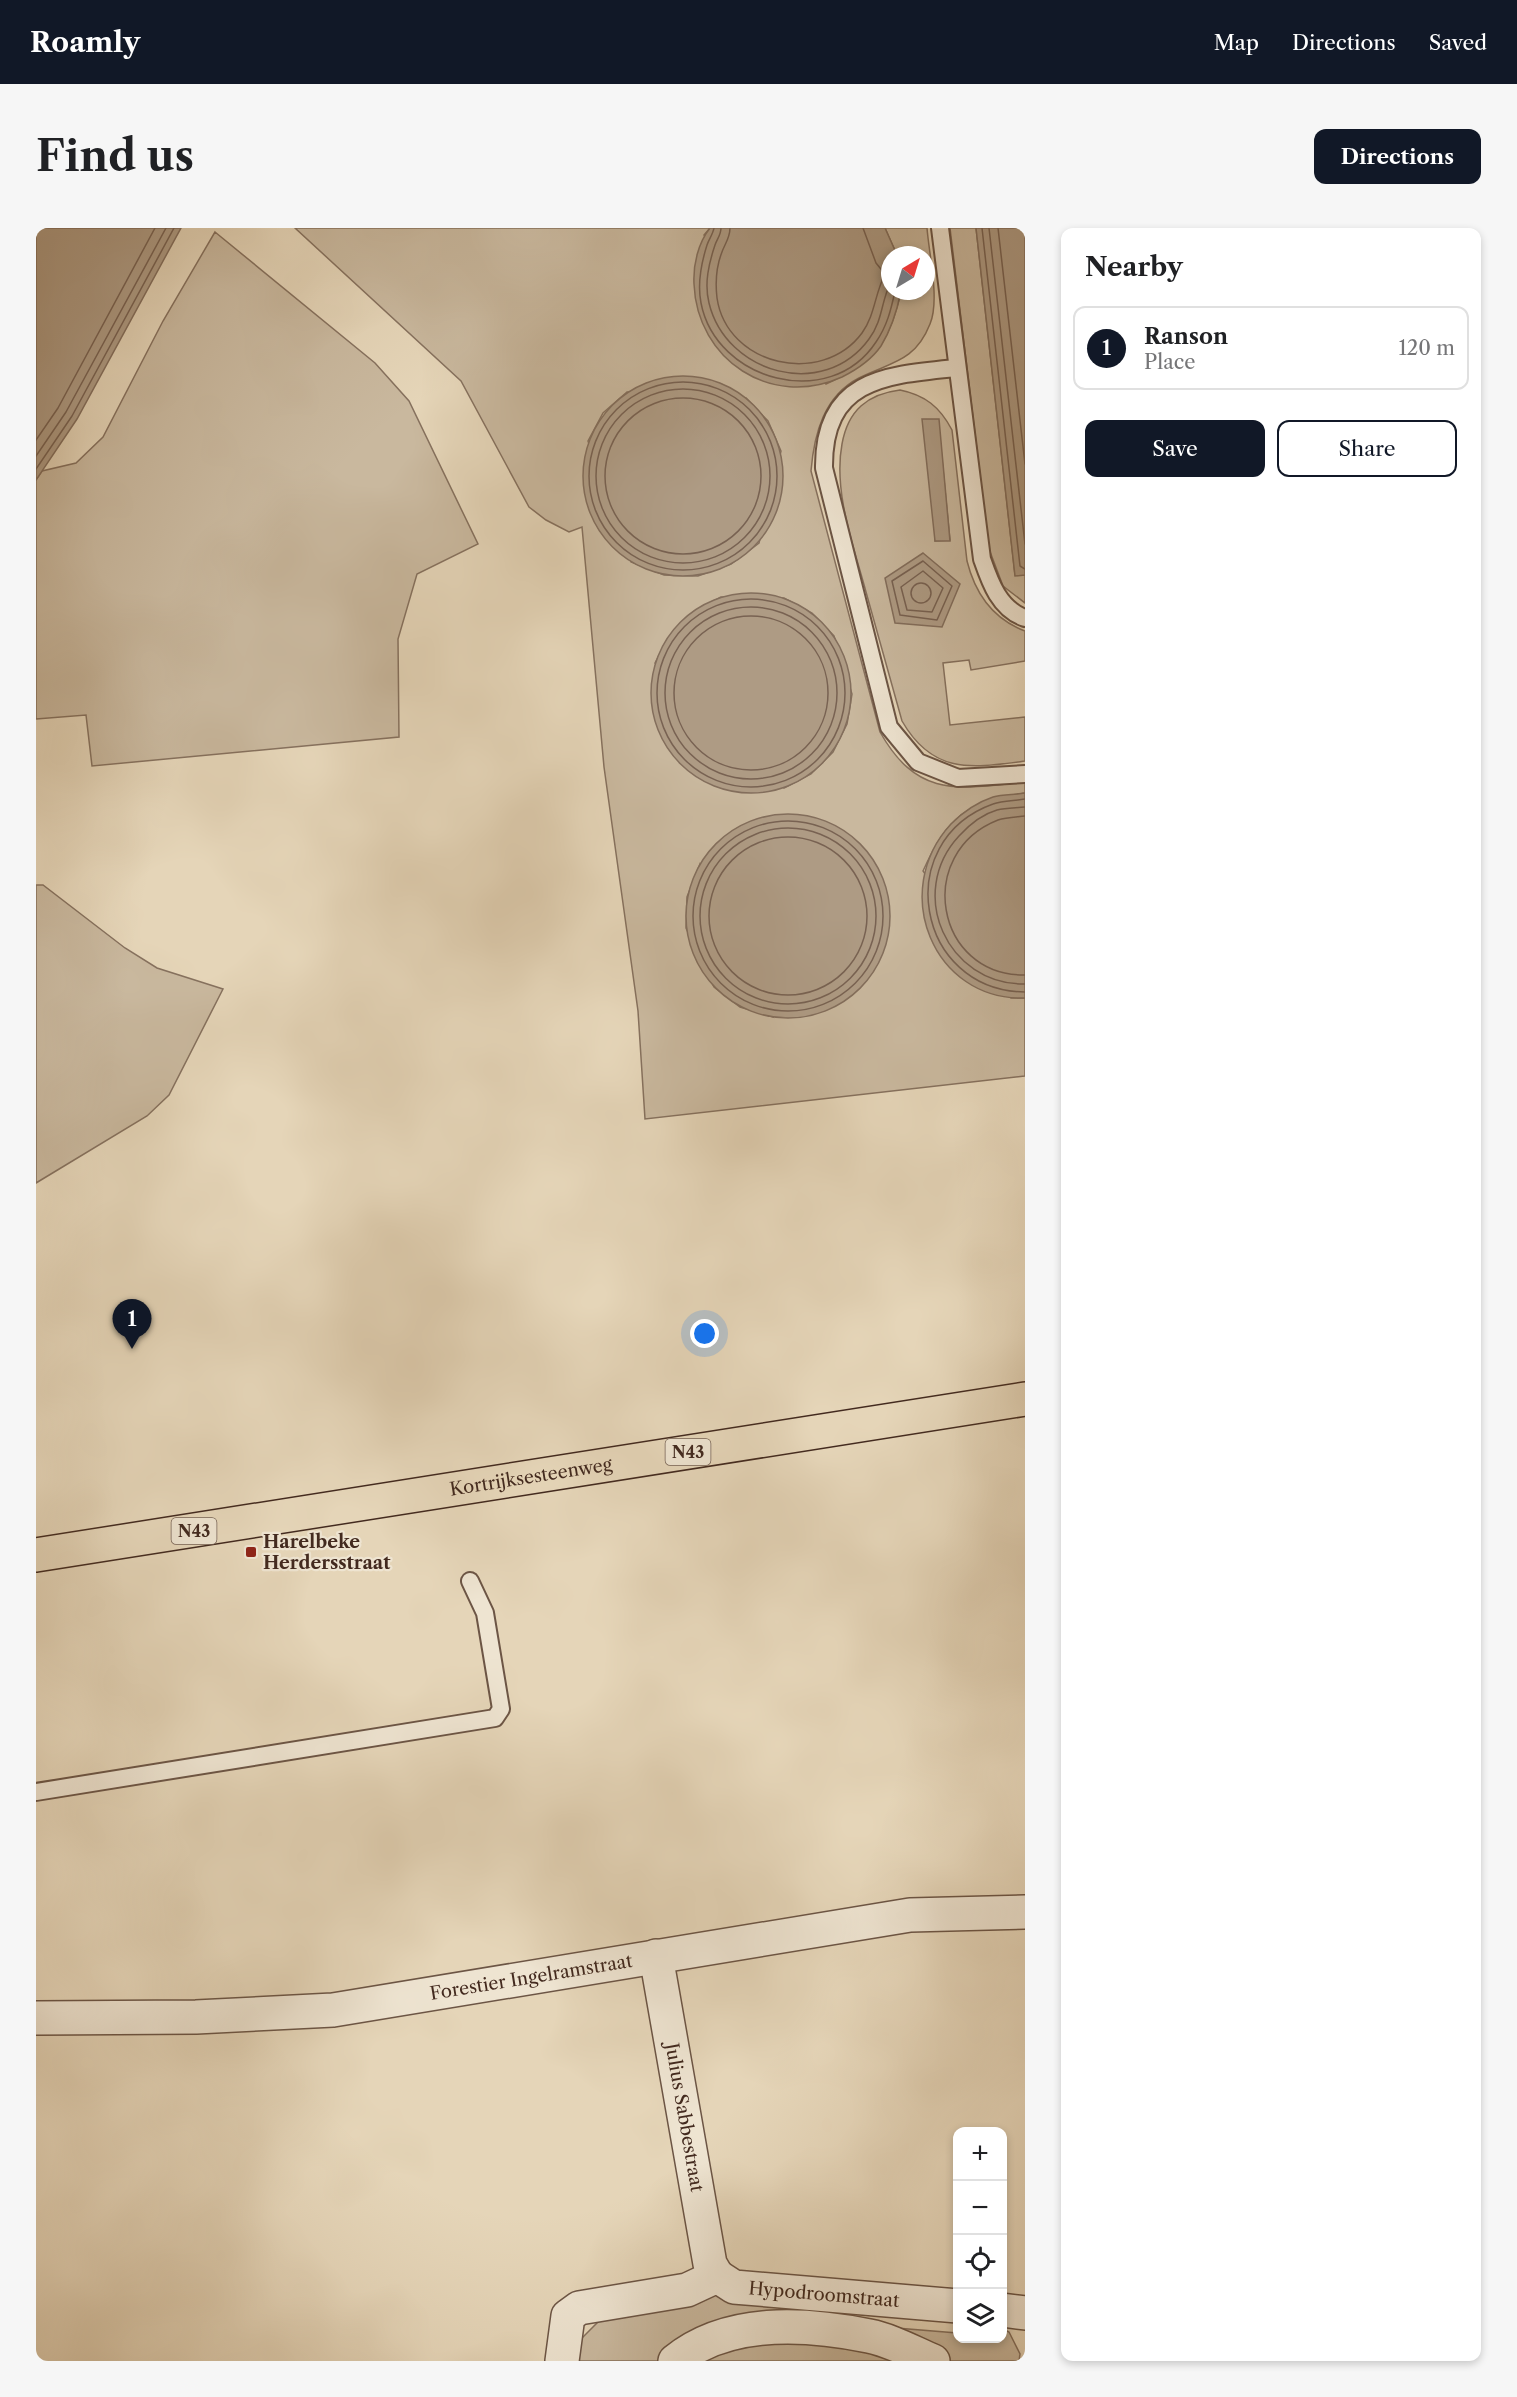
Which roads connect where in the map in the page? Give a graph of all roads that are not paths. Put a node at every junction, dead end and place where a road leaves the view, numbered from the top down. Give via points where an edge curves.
1 (940, 228) edge
2 (956, 368) junction
3 (1025, 618) edge
4 (1025, 774) edge
5 (1025, 1399) edge
6 (36, 1555) edge
7 (470, 1581) dead end
8 (36, 1792) edge
9 (1025, 1912) edge
10 (656, 1956) junction
11 (36, 2018) edge
12 (717, 2276) junction
13 (748, 2289) junction
14 (953, 2306) edge
15 (1007, 2311) edge
16 (1025, 2313) edge
17 (743, 2346) edge
18 (562, 2361) edge
19 (675, 2361) edge
20 (933, 2361) edge

1 - 2 lane
2 - 3 lane via 982,559 994,591 1016,615
2 - 4 lane via 882,378 857,389 834,415 823,440 824,468 889,727 918,762 958,778
5 - 6 main road, Kortrijksesteenweg / N43
7 - 8 lane via 485,1612 501,1709 495,1718
9 - 10 street, Forestier Ingelramstraat via 910,1915
10 - 11 street, Forestier Ingelramstraat via 333,2010
10 - 12 street, Julius Sabbestraat via 710,2264
12 - 13 street, Hypodroomstraat via 734,2287
12 - 18 street via 687,2290 579,2308 568,2316
13 - 14 street, Hypodroomstraat
13 - 17 street
15 - 16 street
17 - 19 street via 705,2343
17 - 20 street via 783,2327 870,2336

